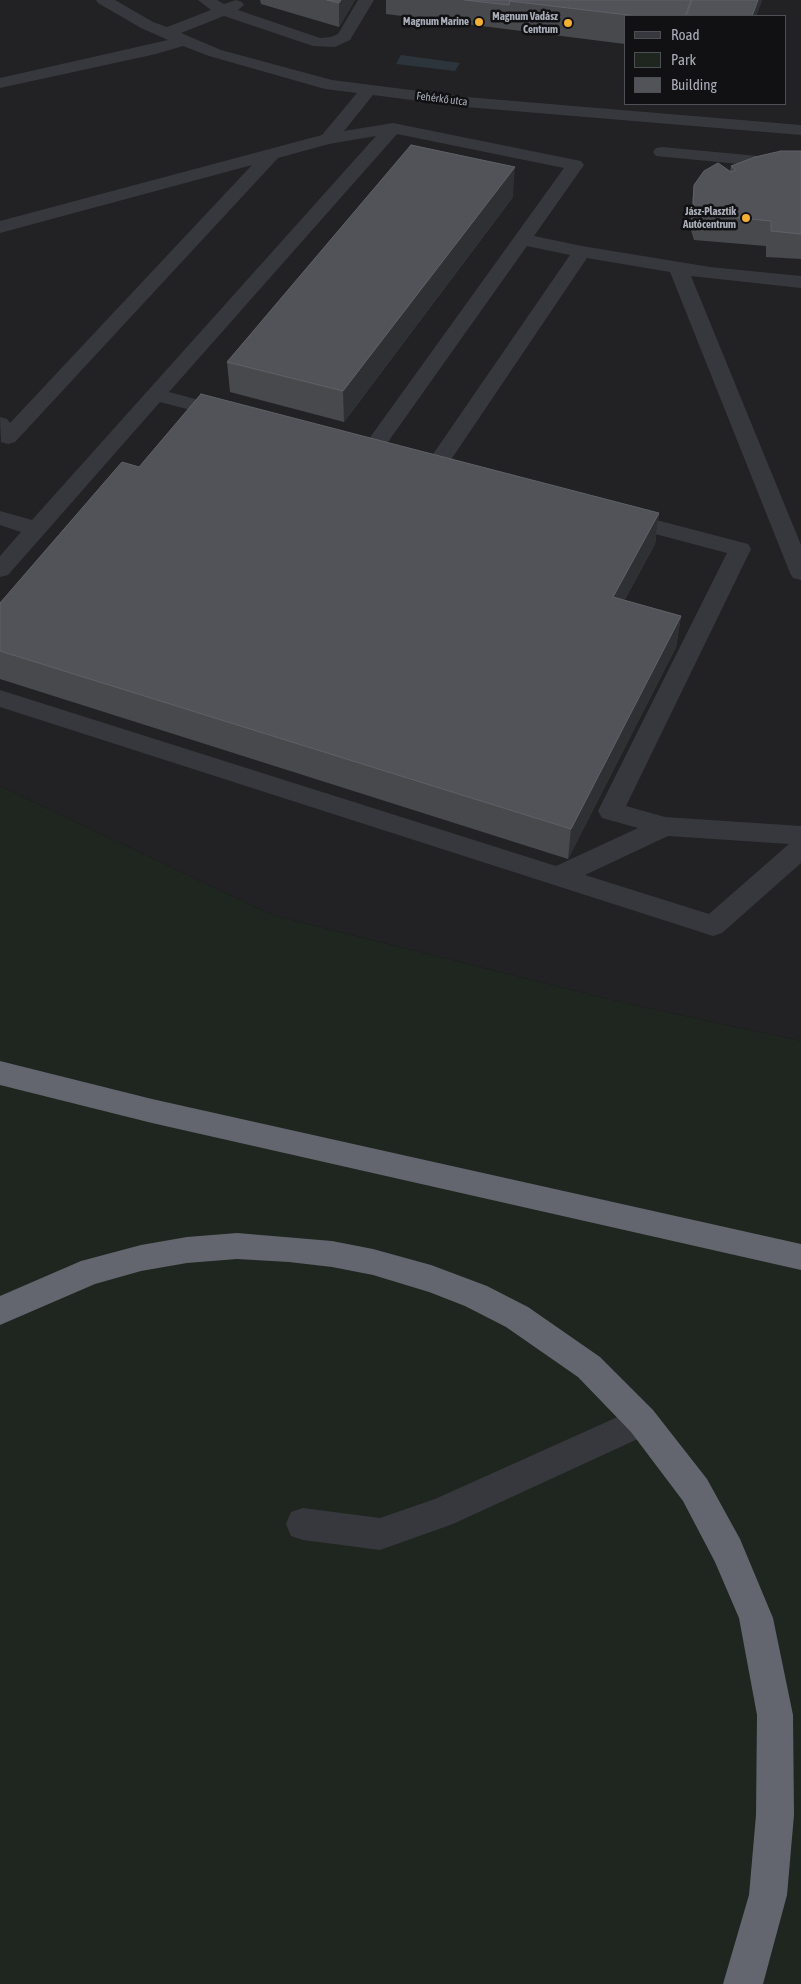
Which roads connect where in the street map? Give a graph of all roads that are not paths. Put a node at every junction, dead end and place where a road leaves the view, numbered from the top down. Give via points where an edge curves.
1 (104, 0) edge
2 (206, 0) edge
3 (244, 0) edge
4 (366, 0) edge
5 (223, 10) junction
6 (167, 33) junction
7 (184, 40) junction
8 (1, 82) edge
9 (369, 90) junction
10 (800, 125) edge
11 (393, 128) junction
12 (328, 140) junction
13 (662, 152) dead end
14 (272, 154) junction
15 (801, 165) edge
16 (0, 227) edge
17 (522, 239) junction
18 (582, 252) junction
19 (678, 268) junction
20 (801, 282) edge
21 (156, 395) junction
22 (249, 419) edge
23 (3, 436) edge
24 (334, 441) edge
25 (386, 455) junction
26 (606, 514) edge
27 (0, 518) edge
28 (36, 529) junction
29 (0, 570) edge
30 (801, 573) edge
31 (0, 698) edge
32 (666, 826) junction
33 (801, 835) edge
34 (801, 848) edge
35 (558, 876) junction
36 (0, 1073) edge
37 (801, 1257) edge
38 (0, 1311) edge
39 (642, 1420) junction
40 (303, 1524) dead end
41 (743, 1984) edge

1 - 6 street, Fehérkő utca
2 - 5 street
3 - 5 street
4 - 5 street via 344,37 335,42 319,43
5 - 6 street
6 - 7 street, Fehérkő utca
7 - 8 street
7 - 9 street, Fehérkő utca via 215,53 332,85
9 - 10 street, Fehérkő utca via 466,102
9 - 12 street
11 - 12 street
11 - 17 street via 576,165
11 - 21 street
12 - 14 street
13 - 15 street
14 - 16 street
14 - 23 street
17 - 18 street
17 - 25 street
18 - 19 street
18 - 25 street via 444,471
19 - 20 street
19 - 30 street
21 - 22 street
21 - 28 street
24 - 25 street
26 - 32 street via 740,549 611,811
27 - 28 street
28 - 29 street
31 - 35 street
32 - 33 street
32 - 35 street
34 - 35 street via 713,926
36 - 37 highway via 152,1111
38 - 39 highway via 92,1271 150,1256 237,1246 332,1254 430,1279 476,1296 516,1317 589,1367
39 - 40 street via 441,1513 380,1534
39 - 41 highway via 695,1490 728,1551 756,1618 775,1715 775,1815 768,1895

